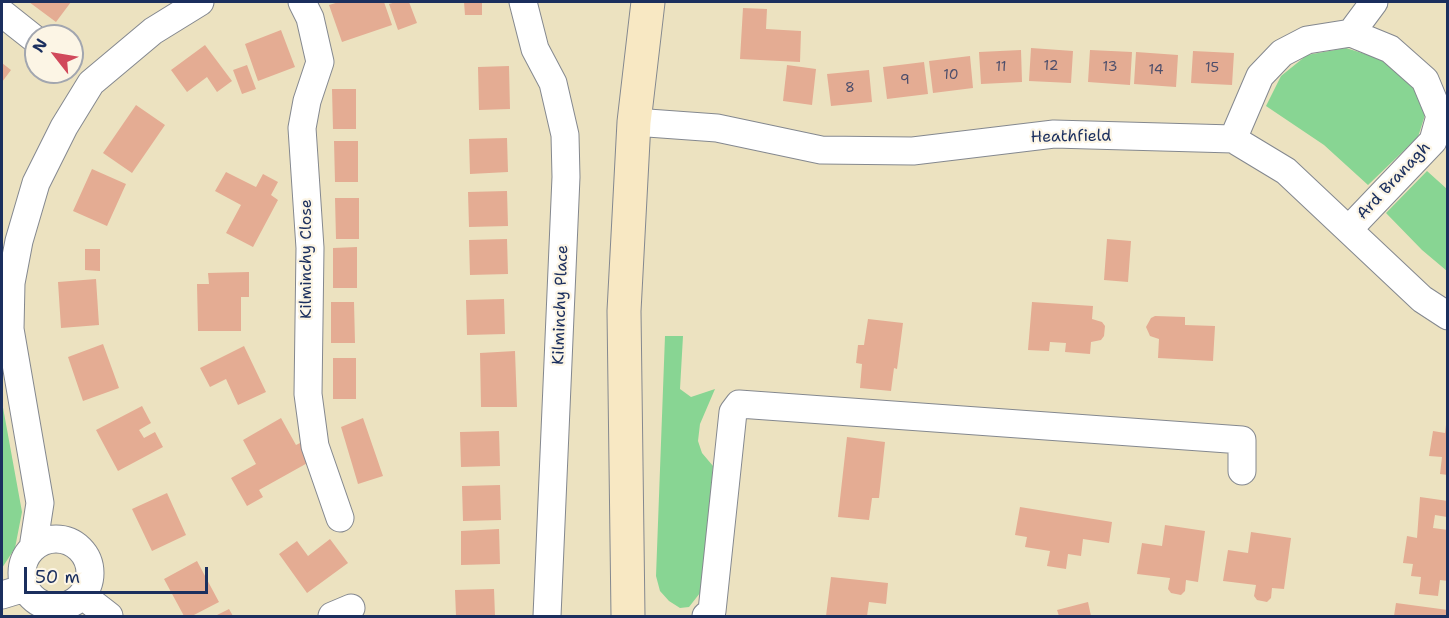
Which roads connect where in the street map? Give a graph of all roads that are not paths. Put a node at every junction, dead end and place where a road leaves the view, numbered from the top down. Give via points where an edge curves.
1 (200, 2) edge
2 (302, 2) edge
3 (522, 2) edge
4 (648, 2) edge
5 (1374, 2) edge
6 (2, 14) edge
7 (24, 31) edge
8 (1351, 33) junction
9 (84, 74) edge
10 (78, 84) edge
11 (634, 122) junction
12 (1233, 140) junction
13 (1349, 229) junction
14 (1448, 316) edge
15 (6, 329) edge
16 (1242, 471) dead end
17 (40, 503) junction
18 (340, 518) dead end
19 (66, 540) junction
20 (33, 548) junction
21 (13, 591) edge
22 (82, 595) junction
23 (109, 616) edge
24 (547, 616) edge
25 (628, 616) edge
26 (706, 616) edge

1 - 9 street
2 - 18 street, Kilminchy Close via 310,18 320,62 302,128 310,248 308,394 315,446
3 - 24 street, Kilminchy Place via 535,49 553,83 565,135
4 - 11 main road
5 - 8 street
6 - 7 street
8 - 12 street via 1307,40 1282,53 1260,76
8 - 13 street, Ard Branagh via 1390,49 1425,80 1440,116 1433,141
10 - 15 street via 64,127 36,183 19,241
11 - 12 street, Heathfield via 717,128 821,150 913,151 1054,134
11 - 25 main road via 624,311
12 - 13 street, Heathfield via 1286,171
13 - 14 street, Heathfield via 1422,299
15 - 17 street
16 - 26 street via 1242,440 739,404 733,412 712,611
17 - 19 street
17 - 20 street
19 - 20 street via 54,539
19 - 22 street via 82,550 90,568
20 - 21 street
21 - 22 street via 52,607 74,603
22 - 23 street

